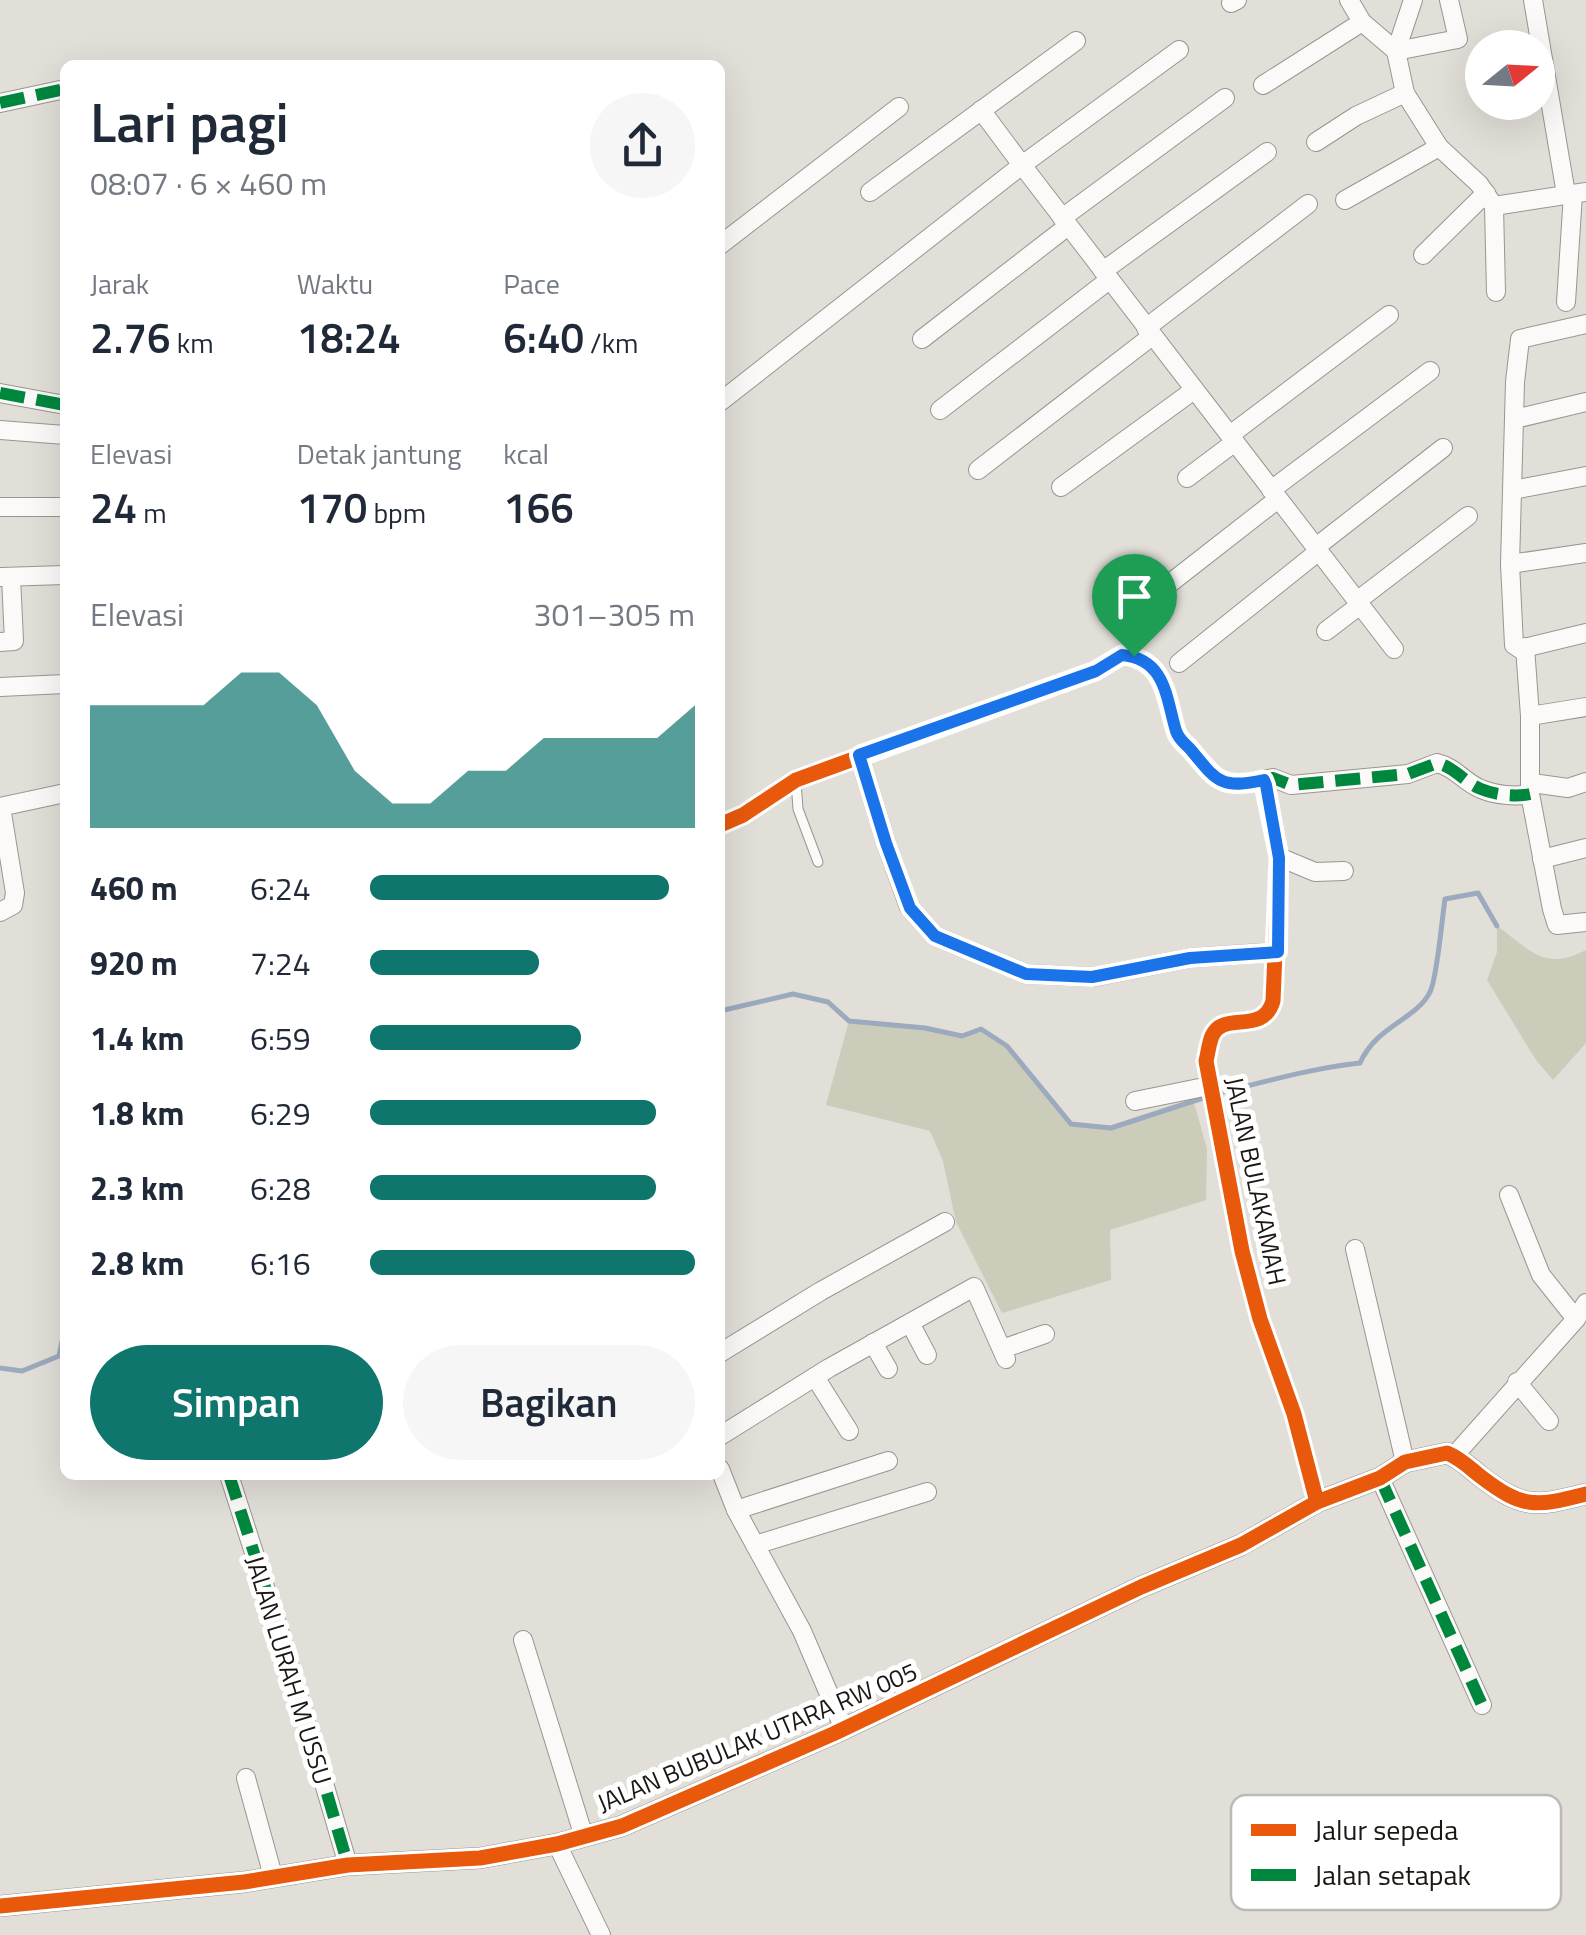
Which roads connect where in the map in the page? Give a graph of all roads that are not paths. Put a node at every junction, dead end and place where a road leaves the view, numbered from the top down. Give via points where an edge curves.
1 (1350, 0) edge
2 (1413, 0) edge
3 (1449, 0) edge
4 (1533, 0) edge
5 (1362, 22) junction
6 (1076, 40) dead end
7 (1180, 50) dead end
8 (1396, 51) junction
9 (1263, 85) dead end
10 (60, 90) edge
11 (1406, 93) junction
12 (1225, 98) dead end
13 (0, 103) edge
14 (899, 106) dead end
15 (981, 110) junction
16 (1316, 142) dead end
17 (1439, 147) junction
18 (1267, 152) dead end
19 (1022, 166) junction
20 (870, 192) dead end
21 (1575, 193) edge
22 (1345, 200) dead end
23 (1490, 200) junction
24 (1308, 204) dead end
25 (1065, 222) junction
26 (725, 241) edge
27 (1423, 256) dead end
28 (1106, 275) junction
29 (1496, 292) dead end
30 (1566, 302) dead end
31 (1389, 315) dead end
32 (1586, 324) edge
33 (1149, 332) junction
34 (922, 339) dead end
35 (1430, 371) dead end
36 (1194, 390) junction
37 (0, 394) edge
38 (725, 398) edge
39 (1586, 402) edge
40 (60, 403) edge
41 (940, 410) dead end
42 (1515, 419) junction
43 (0, 430) edge
44 (60, 435) edge
45 (1232, 439) junction
46 (1443, 448) dead end
47 (978, 470) dead end
48 (1586, 476) edge
49 (1187, 478) dead end
50 (1062, 487) dead end
51 (1513, 490) junction
52 (1275, 494) junction
53 (0, 507) edge
54 (60, 508) edge
55 (1468, 516) dead end
56 (1317, 549) junction
57 (1586, 553) edge
58 (1510, 564) junction
59 (60, 575) edge
60 (6, 577) edge
61 (1146, 602) dead end
62 (1359, 603) junction
63 (1326, 631) dead end
64 (1586, 633) edge
65 (0, 642) edge
66 (1525, 647) junction
67 (1394, 649) dead end
68 (1179, 663) dead end
69 (60, 684) edge
70 (0, 687) edge
71 (1586, 707) edge
72 (1530, 716) junction
73 (859, 755) junction
74 (796, 780) junction
75 (1264, 780) junction
76 (1586, 782) edge
77 (1531, 788) junction
78 (60, 793) edge
79 (0, 807) edge
80 (725, 823) edge
81 (1586, 848) edge
82 (1279, 858) junction
83 (1542, 859) junction
84 (818, 862) dead end
85 (1344, 871) dead end
86 (0, 912) edge
87 (1586, 922) edge
88 (1278, 952) junction
89 (1208, 1086) junction
90 (1136, 1102) dead end
91 (1509, 1195) dead end
92 (945, 1222) dead end
93 (1355, 1249) dead end
94 (1581, 1311) edge
95 (910, 1323) junction
96 (1045, 1334) dead end
97 (873, 1343) junction
98 (725, 1350) edge
99 (926, 1355) dead end
100 (888, 1369) dead end
101 (816, 1376) junction
102 (1517, 1382) junction
103 (1549, 1421) dead end
104 (849, 1430) dead end
105 (725, 1433) edge
106 (1454, 1456) junction
107 (888, 1461) dead end
108 (1405, 1462) junction
109 (1380, 1478) junction
110 (231, 1480) edge
111 (724, 1480) edge
112 (926, 1492) dead end
113 (1585, 1496) edge
114 (1317, 1502) junction
115 (736, 1510) junction
116 (754, 1545) junction
117 (523, 1640) dead end
118 (1482, 1705) dead end
119 (844, 1729) junction
120 (246, 1778) dead end
121 (584, 1837) junction
122 (558, 1844) junction
123 (348, 1865) junction
124 (274, 1876) junction
125 (0, 1906) edge
126 (600, 1935) edge

1 - 5 street
2 - 8 street
3 - 8 street via 1458,39
4 - 21 street
5 - 8 street
5 - 9 street
6 - 15 street
7 - 19 street
8 - 11 street
10 - 13 street
11 - 16 street
11 - 17 street
12 - 25 street
14 - 26 street
15 - 19 street
15 - 20 street
17 - 22 street
17 - 23 street
18 - 28 street
19 - 25 street
19 - 38 street
21 - 23 street
21 - 30 street
23 - 27 street
23 - 29 street
24 - 33 street
25 - 28 street
25 - 34 street
28 - 33 street
28 - 41 street
31 - 45 street
32 - 42 street via 1520,339
33 - 36 street
33 - 47 street
35 - 52 street
36 - 45 street
36 - 50 street
37 - 40 street
39 - 42 street
42 - 51 street
43 - 44 street
45 - 49 street
45 - 52 street
46 - 56 street
48 - 51 street
51 - 58 street
52 - 56 street
52 - 61 street
53 - 54 street
55 - 62 street
56 - 62 street
56 - 68 street
57 - 58 street
58 - 66 street via 1511,638
59 - 60 street
60 - 65 street via 14,641
62 - 63 street
62 - 67 street
64 - 66 street
66 - 72 street
69 - 70 street
71 - 72 street
72 - 77 street
73 - 74 street
73 - 75 street via 1096,671 1122,655 1143,660 1162,679 1176,733 1202,768 1227,783
73 - 88 street via 910,908 935,936 1026,974 1092,977 1190,958
74 - 80 street
74 - 84 lane via 798,809
75 - 77 street via 1292,786 1408,774 1437,763 1481,790 1512,797
75 - 82 street, JALAN BULAKAMAH
76 - 77 street
77 - 83 street
78 - 79 street
79 - 86 street via 15,892 13,905
81 - 83 street
82 - 85 street via 1316,872
82 - 88 street, JALAN BULAKAMAH
83 - 87 street via 1557,926
88 - 89 street, JALAN BULAKAMAH via 1267,1016 1212,1033
89 - 90 street
89 - 114 street, JALAN BULAKAMAH via 1242,1251
91 - 94 street via 1541,1275
92 - 98 street
93 - 108 street
94 - 102 street
95 - 96 street via 974,1287 1004,1354
95 - 97 street
95 - 99 street
97 - 100 street
97 - 101 street
101 - 104 street
101 - 105 street
102 - 103 street
102 - 106 street
106 - 108 street
106 - 113 street via 1510,1499 1536,1504
107 - 115 street
108 - 109 street, JALAN BUBULAK UTARA RW 005
109 - 114 street, JALAN BUBULAK UTARA RW 005
109 - 118 street
110 - 123 street, JALAN LURAH M USSU
111 - 115 street
112 - 116 street
114 - 119 street, JALAN BUBULAK UTARA RW 005 via 1241,1545
115 - 116 street
116 - 119 street via 802,1631
117 - 121 street
119 - 121 street, JALAN BUBULAK UTARA RW 005
120 - 124 street
121 - 122 street, JALAN BUBULAK UTARA RW 005
122 - 123 street, JALAN BUBULAK UTARA RW 005 via 480,1858
122 - 126 street
123 - 124 street, JALAN BUBULAK UTARA RW 005
124 - 125 street, JALAN BUBULAK UTARA RW 005

